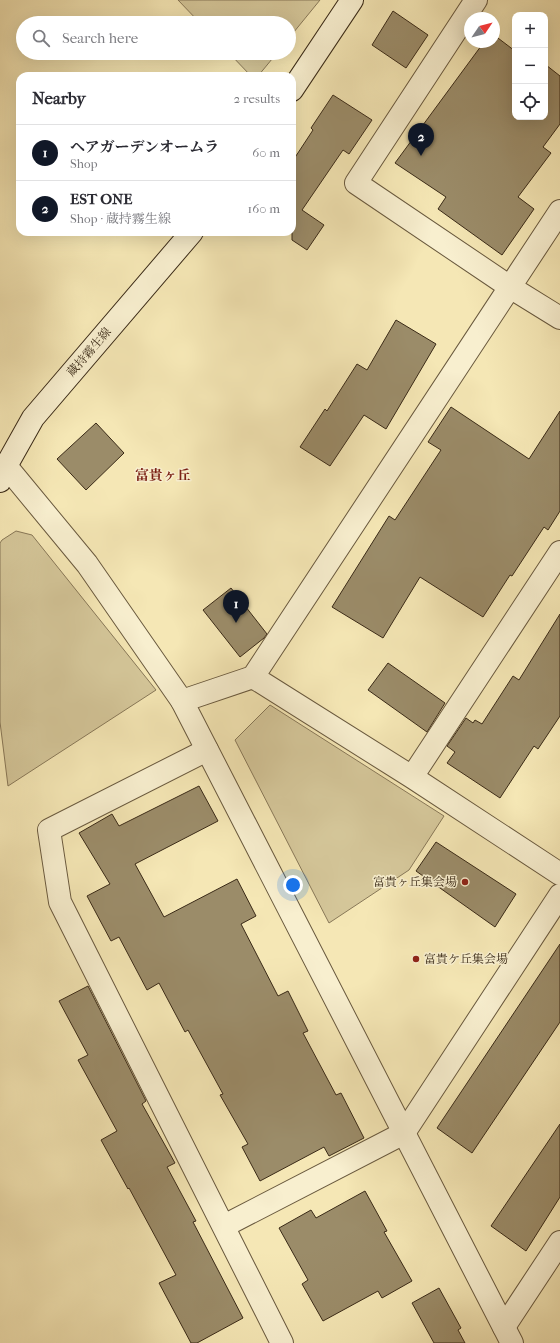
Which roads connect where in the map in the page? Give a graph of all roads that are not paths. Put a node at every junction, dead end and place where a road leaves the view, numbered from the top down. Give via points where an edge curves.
1 (352, 0) edge
2 (476, 0) edge
3 (296, 84) edge
4 (560, 211) edge
5 (189, 236) edge
6 (510, 287) junction
7 (560, 318) edge
8 (3, 473) edge
9 (560, 552) edge
10 (253, 677) junction
11 (182, 701) junction
12 (207, 750) junction
13 (412, 777) junction
14 (560, 874) edge
15 (560, 895) edge
16 (404, 1133) junction
17 (224, 1226) junction
18 (560, 1242) edge
19 (508, 1335) edge
20 (282, 1343) edge

1 - 3 street
2 - 6 street via 356,183
4 - 6 street
5 - 8 street, 蔵持霧生線 via 33,418
6 - 7 street
6 - 10 street
8 - 11 street via 87,564
9 - 13 street
10 - 11 street
10 - 13 street
11 - 12 street
12 - 16 street
12 - 17 street via 49,830 60,902
13 - 14 street
15 - 16 street
16 - 17 street
16 - 19 street
17 - 20 street
18 - 19 street

